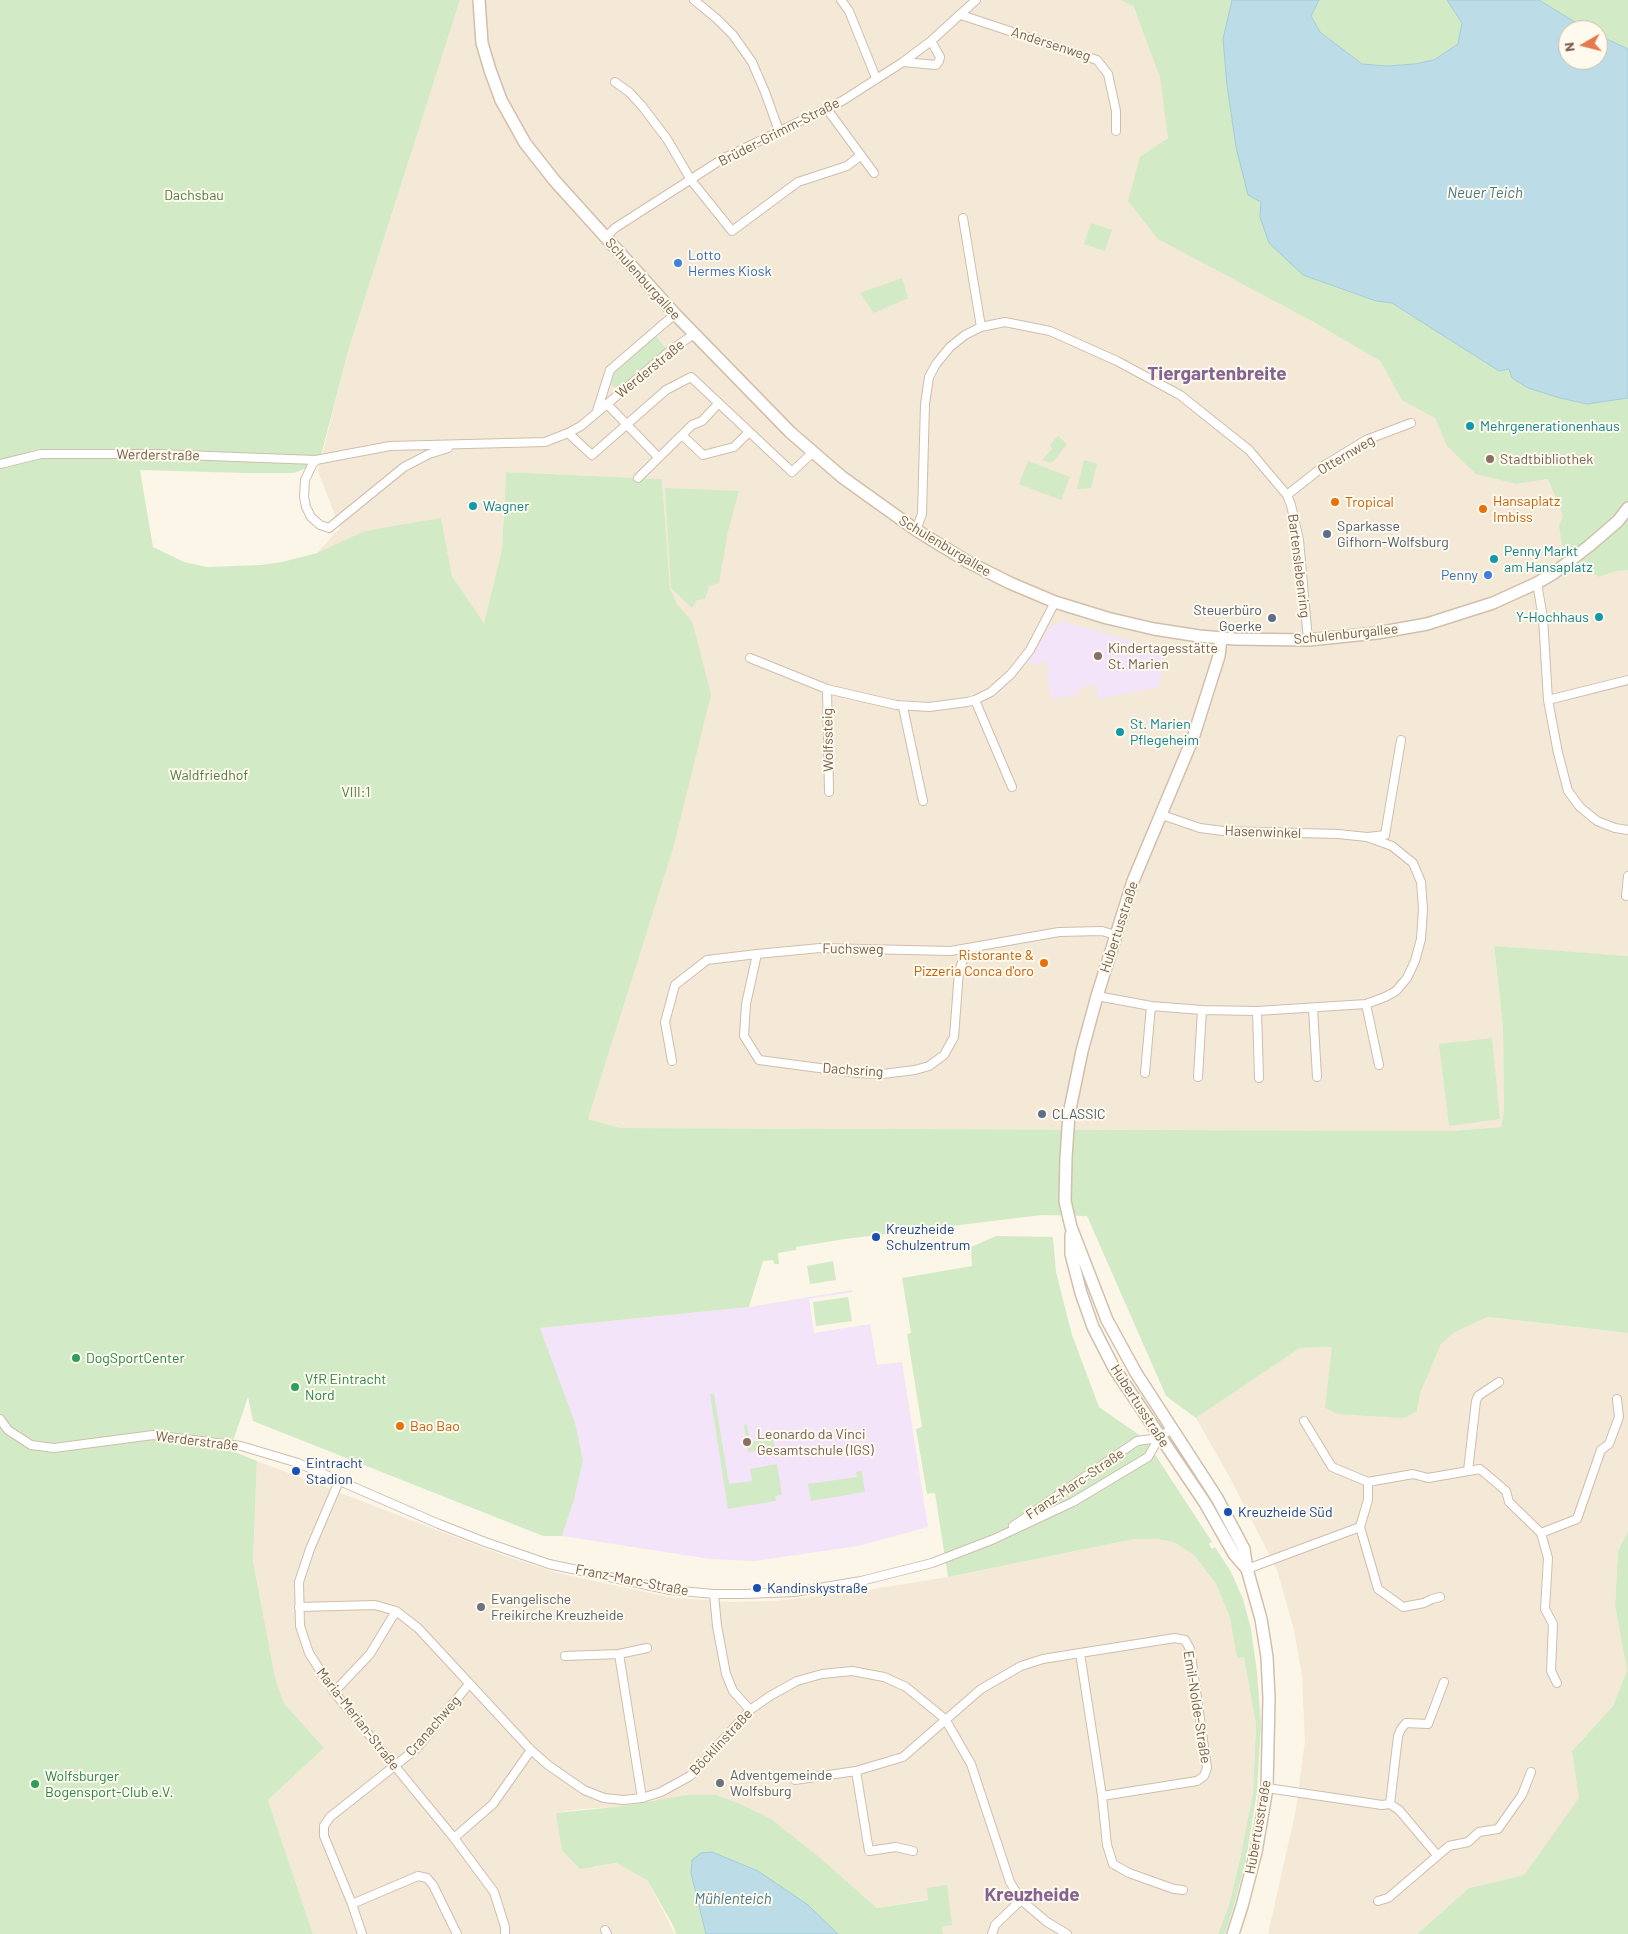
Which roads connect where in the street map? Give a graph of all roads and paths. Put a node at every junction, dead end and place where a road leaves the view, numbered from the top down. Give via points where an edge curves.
1 (479, 0) edge
2 (694, 0) edge
3 (841, 0) edge
4 (976, 0) edge
5 (961, 15) junction
6 (931, 41) junction
7 (903, 62) junction
8 (876, 78) junction
9 (615, 82) dead end
10 (827, 109) junction
11 (779, 131) junction
12 (1116, 131) dead end
13 (860, 156) junction
14 (874, 173) dead end
15 (691, 180) junction
16 (963, 218) dead end
17 (606, 238) junction
18 (675, 314) junction
19 (981, 327) junction
20 (694, 334) junction
21 (607, 404) junction
22 (718, 404) junction
23 (596, 414) junction
24 (1411, 423) dead end
25 (625, 425) junction
26 (749, 432) junction
27 (568, 434) junction
28 (682, 435) junction
29 (455, 446) junction
30 (813, 452) junction
31 (658, 457) junction
32 (316, 460) junction
33 (0, 464) edge
34 (638, 478) dead end
35 (1287, 495) junction
36 (1628, 508) edge
37 (916, 530) junction
38 (1537, 583) junction
39 (1055, 602) junction
40 (1221, 638) junction
41 (1308, 640) junction
42 (750, 658) dead end
43 (1628, 680) edge
44 (827, 689) junction
45 (976, 700) junction
46 (1548, 700) junction
47 (903, 707) junction
48 (1401, 740) dead end
49 (1012, 787) dead end
50 (829, 792) dead end
51 (923, 801) dead end
52 (1162, 815) junction
53 (1628, 830) edge
54 (1367, 837) junction
55 (1628, 876) edge
56 (1626, 896) dead end
57 (1115, 935) junction
58 (967, 949) junction
59 (757, 954) junction
60 (1097, 996) junction
61 (1366, 1004) junction
62 (1151, 1006) junction
63 (1313, 1008) junction
64 (1202, 1010) junction
65 (1257, 1011) junction
66 (672, 1061) dead end
67 (1379, 1065) dead end
68 (1145, 1073) dead end
69 (1198, 1077) dead end
70 (1316, 1077) dead end
71 (1258, 1078) dead end
72 (1071, 1227) junction
73 (1499, 1382) dead end
74 (1617, 1399) dead end
75 (0, 1419) edge
76 (1304, 1421) dead end
77 (1171, 1429) junction
78 (1159, 1438) junction
79 (1468, 1471) junction
80 (339, 1481) junction
81 (1368, 1482) junction
82 (1360, 1527) junction
83 (1541, 1533) junction
84 (994, 1539) junction
85 (1247, 1569) junction
86 (714, 1594) junction
87 (1440, 1598) dead end
88 (299, 1607) junction
89 (396, 1611) junction
90 (647, 1648) dead end
91 (1080, 1653) junction
92 (619, 1654) junction
93 (565, 1656) dead end
94 (1444, 1682) dead end
95 (1557, 1682) dead end
96 (469, 1684) junction
97 (334, 1692) junction
98 (750, 1710) junction
99 (945, 1719) junction
100 (531, 1750) junction
101 (395, 1766) junction
102 (856, 1771) junction
103 (1531, 1772) dead end
104 (795, 1780) dead end
105 (1267, 1788) junction
106 (1102, 1796) junction
107 (642, 1798) junction
108 (1390, 1804) junction
109 (454, 1838) junction
110 (913, 1851) dead end
111 (1437, 1854) junction
112 (1183, 1890) dead end
113 (1021, 1900) junction
114 (1378, 1901) dead end
115 (352, 1904) junction
116 (362, 1934) edge
117 (457, 1934) edge
118 (505, 1934) edge
119 (992, 1934) edge
120 (1067, 1934) edge
121 (1232, 1934) edge

1 - 17 street, Schulenburgallee via 482,43 501,100 525,143
2 - 11 street via 733,35 752,62
3 - 8 street
4 - 5 street, Brüder-Grimm-Straße
5 - 6 street, Brüder-Grimm-Straße
5 - 12 street, Andersenweg via 1097,60 1108,74 1116,111
6 - 7 street, Brüder-Grimm-Straße
6 - 7 street via 940,57 936,65
7 - 8 street, Brüder-Grimm-Straße
8 - 10 street, Brüder-Grimm-Straße
9 - 15 street via 642,106 667,139
10 - 11 street, Brüder-Grimm-Straße
10 - 13 street
11 - 15 street, Brüder-Grimm-Straße via 724,158
13 - 14 street
13 - 15 street via 847,166 798,182 732,231
15 - 17 street, Brüder-Grimm-Straße via 615,228
16 - 19 street
17 - 18 street, Schulenburgallee
18 - 20 street, Schulenburgallee
18 - 23 street, Werderstraße via 610,370
19 - 35 street, Bartenslebenring via 1005,322 1050,331 1180,395 1248,450
19 - 37 street, Bartenslebenring via 950,347 929,377 925,404 922,514
20 - 21 street, Werderstraße
20 - 30 street, Schulenburgallee
21 - 23 street, Werderstraße
21 - 25 street, Werderstraße
22 - 25 street, Werderstraße via 691,377 666,390
22 - 26 street, Werderstraße
22 - 28 street
23 - 27 street, Werderstraße
24 - 35 street, Otternweg via 1366,440 1325,465
25 - 27 street, Werderstraße via 592,455
25 - 31 street, Werderstraße
26 - 28 street via 734,447 703,455
26 - 30 street, Werderstraße via 792,472
27 - 29 street, Werderstraße via 545,442
28 - 31 street
29 - 32 street, Werderstraße via 390,446
29 - 32 street, Werderstraße via 429,454 404,467 329,528 312,517 304,497 305,480
30 - 37 street, Schulenburgallee via 865,495
31 - 34 street
32 - 33 street, Werderstraße via 157,454 41,454
35 - 41 street, Bartenslebenring via 1299,540
36 - 38 street, Schulenburgallee via 1589,546
37 - 39 street, Schulenburgallee via 968,562
38 - 41 street, Schulenburgallee via 1492,603 1427,624
38 - 46 street via 1543,618
39 - 40 street, Schulenburgallee via 1154,629
39 - 45 street, Wolfssteig via 1030,650 1012,674
40 - 41 street, Schulenburgallee
40 - 52 street, Hubertusstraße via 1219,656 1193,738
42 - 44 street, Wolfssteig
43 - 46 street
44 - 47 street, Wolfssteig
44 - 50 street, Wolfssteig
45 - 47 street, Wolfssteig via 951,705
45 - 49 street
46 - 53 street via 1568,791 1597,821
47 - 51 street
48 - 54 street via 1385,835
52 - 54 street, Hasenwinkel via 1200,828 1223,831
52 - 57 street, Hubertusstraße via 1133,881
54 - 61 street, Hasenwinkel via 1392,846 1413,864 1420,882 1423,908 1416,961 1407,978 1385,998
55 - 56 street
57 - 58 street, Fuchsweg via 1059,932
57 - 60 street, Hubertusstraße
58 - 59 street, Fuchsweg via 820,948
58 - 59 street, Dachsring via 960,971 954,1037 944,1055 929,1066 883,1074 759,1060 744,1036 746,1004
59 - 66 street, Fuchsweg via 707,960 675,985 666,1022
60 - 62 street, Hasenwinkel
60 - 72 street, Hubertusstraße via 1069,1114 1065,1201
61 - 63 street, Hasenwinkel
61 - 67 street
62 - 64 street, Hasenwinkel
62 - 68 street
63 - 65 street, Hasenwinkel
63 - 70 street
64 - 65 street, Hasenwinkel
64 - 69 street
65 - 71 street
72 - 77 street, Hubertusstraße via 1107,1320
72 - 78 street, Hubertusstraße via 1072,1254 1093,1327 1114,1368
73 - 79 street via 1478,1396 1476,1401
74 - 83 street via 1619,1417 1609,1444 1601,1450 1577,1519
75 - 80 street, Werderstraße via 8,1430 31,1445 54,1448 153,1434 241,1446 280,1457
76 - 81 street via 1332,1467
77 - 78 street, Franz-Marc-Straße
77 - 85 street, Hubertusstraße via 1217,1498 1244,1549
78 - 84 street, Franz-Marc-Straße via 1137,1441
78 - 84 street, Franz-Marc-Straße via 1148,1457 1073,1502
78 - 85 street, Hubertusstraße
79 - 81 street via 1428,1478 1413,1474
79 - 83 street via 1480,1470 1506,1491 1509,1502
80 - 86 street, Franz-Marc-Straße via 485,1542 549,1564 670,1590
80 - 88 street, Maria-Merian-Straße via 304,1566 299,1582
81 - 82 street via 1368,1500
82 - 85 street
82 - 87 street via 1378,1589 1403,1607
83 - 95 street via 1548,1558 1545,1609 1553,1624 1551,1671
84 - 86 street, Franz-Marc-Straße via 932,1563 861,1581 795,1592
85 - 105 street, Hubertusstraße via 1261,1619 1267,1657
86 - 98 street via 726,1674 733,1691
88 - 89 street, Böcklinstraße via 375,1605
88 - 97 street, Maria-Merian-Straße via 300,1626 309,1653
89 - 96 street, Böcklinstraße via 418,1628
89 - 97 street via 370,1654
90 - 92 street
91 - 99 street, Emil-Nolde-Straße via 1043,1659 1012,1670 981,1689
91 - 106 street
91 - 106 street, Emil-Nolde-Straße via 1174,1638 1185,1640 1190,1649 1207,1768 1204,1776 1197,1781
92 - 93 street
92 - 107 street
94 - 108 street via 1428,1724 1406,1723 1401,1729
96 - 100 street, Böcklinstraße
96 - 101 street, Cranachweg via 416,1749
97 - 101 street, Maria-Merian-Straße
98 - 99 street, Böcklinstraße via 797,1681 852,1671 884,1676 906,1687
98 - 107 street, Böcklinstraße via 690,1776
99 - 102 street, Emil-Nolde-Straße via 903,1757
99 - 113 street, Böcklinstraße via 971,1764 1010,1882
100 - 107 street, Böcklinstraße via 584,1790 604,1798
100 - 109 street via 493,1804
101 - 109 street, Maria-Merian-Straße
101 - 115 street, Cranachweg via 330,1817 324,1826 324,1836
102 - 104 street, Emil-Nolde-Straße
102 - 110 street via 869,1851 896,1847
103 - 111 street via 1522,1796 1498,1829 1479,1832 1468,1842 1448,1846
105 - 108 street
105 - 121 street, Hubertusstraße via 1256,1852
106 - 112 street via 1107,1845 1113,1864 1129,1873
108 - 111 street
109 - 118 street, Maria-Merian-Straße via 494,1892
111 - 114 street via 1388,1898
113 - 119 street via 995,1925
113 - 120 street, Böcklinstraße
115 - 116 street
115 - 117 street via 418,1876 427,1878

